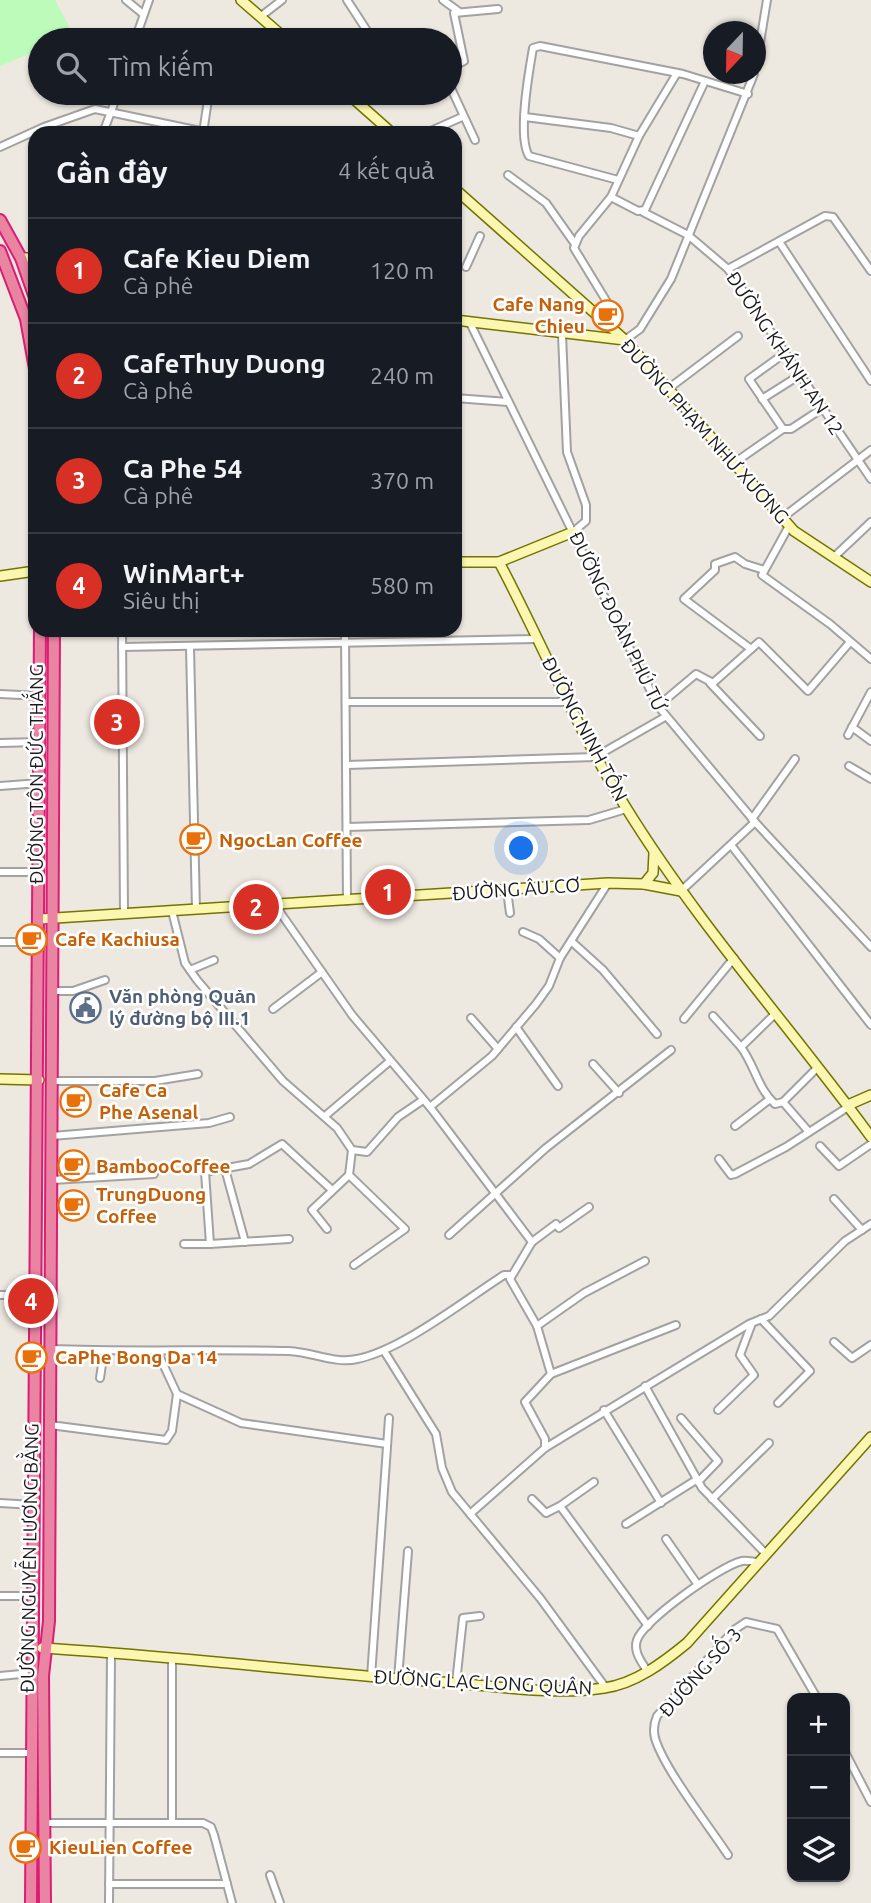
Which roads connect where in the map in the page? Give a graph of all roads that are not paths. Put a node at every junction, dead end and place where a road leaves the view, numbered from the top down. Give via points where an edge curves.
1 (126, 0) edge
2 (149, 0) edge
3 (241, 0) edge
4 (282, 0) edge
5 (347, 0) edge
6 (443, 0) edge
7 (766, 0) edge
8 (498, 9) dead end
9 (458, 11) junction
10 (144, 14) junction
11 (260, 17) junction
12 (763, 21) edge
13 (139, 28) edge
14 (273, 28) edge
15 (365, 28) edge
16 (456, 28) edge
17 (677, 73) junction
18 (703, 80) edge
19 (704, 84) edge
20 (715, 84) edge
21 (751, 84) edge
22 (748, 94) junction
23 (111, 105) edge
24 (208, 105) edge
25 (361, 105) edge
26 (457, 105) edge
27 (108, 112) junction
28 (462, 117) junction
29 (525, 117) junction
30 (47, 126) edge
31 (105, 126) edge
32 (173, 126) edge
33 (206, 126) edge
34 (385, 126) edge
35 (442, 126) edge
36 (28, 134) edge
37 (639, 136) junction
38 (475, 140) dead end
39 (0, 147) edge
40 (508, 175) dead end
41 (618, 180) junction
42 (462, 195) edge
43 (611, 197) junction
44 (643, 212) junction
45 (0, 220) edge
46 (688, 235) junction
47 (480, 236) dead end
48 (780, 243) junction
49 (575, 244) junction
50 (0, 251) edge
51 (21, 258) junction
52 (28, 258) edge
53 (466, 267) dead end
54 (728, 269) junction
55 (871, 271) edge
56 (5, 274) edge
57 (28, 278) edge
58 (462, 321) edge
59 (470, 323) junction
60 (610, 326) junction
61 (28, 330) edge
62 (562, 335) junction
63 (738, 336) dead end
64 (625, 340) junction
65 (785, 353) junction
66 (800, 375) junction
67 (871, 381) edge
68 (668, 388) junction
69 (462, 399) edge
70 (762, 399) junction
71 (508, 402) junction
72 (822, 408) junction
73 (783, 429) junction
74 (871, 450) edge
75 (857, 459) junction
76 (734, 463) junction
77 (871, 479) edge
78 (786, 522) junction
79 (871, 522) edge
80 (573, 532) junction
81 (834, 557) junction
82 (462, 562) edge
83 (499, 562) junction
84 (764, 570) junction
85 (28, 572) edge
86 (0, 576) edge
87 (871, 582) edge
88 (40, 637) edge
89 (54, 637) edge
90 (122, 637) edge
91 (346, 637) edge
92 (537, 639) junction
93 (850, 642) junction
94 (346, 643) junction
95 (122, 647) junction
96 (190, 647) junction
97 (751, 649) junction
98 (871, 659) edge
99 (710, 683) junction
100 (871, 692) edge
101 (0, 694) edge
102 (41, 696) junction
103 (348, 702) junction
104 (569, 702) junction
105 (658, 706) junction
106 (665, 717) junction
107 (852, 727) junction
108 (848, 735) dead end
109 (760, 736) dead end
110 (871, 741) edge
111 (40, 742) junction
112 (0, 743) edge
113 (595, 757) junction
114 (795, 758) dead end
115 (347, 765) junction
116 (849, 766) dead end
117 (871, 779) edge
118 (40, 783) junction
119 (0, 786) edge
120 (626, 809) junction
121 (754, 820) junction
122 (347, 827) junction
123 (731, 845) junction
124 (654, 851) junction
125 (0, 872) edge
126 (41, 872) junction
127 (608, 883) junction
128 (644, 884) junction
129 (507, 890) junction
130 (681, 891) junction
131 (347, 901) junction
132 (275, 905) junction
133 (196, 909) junction
134 (172, 911) junction
135 (510, 913) dead end
136 (124, 914) junction
137 (40, 919) junction
138 (53, 919) junction
139 (523, 932) dead end
140 (571, 941) junction
141 (40, 942) junction
142 (0, 943) edge
143 (871, 947) edge
144 (560, 958) junction
145 (734, 958) junction
146 (214, 960) dead end
147 (190, 970) junction
148 (322, 972) junction
149 (105, 980) dead end
150 (54, 991) junction
151 (273, 1009) dead end
152 (776, 1013) junction
153 (713, 1016) dead end
154 (471, 1018) dead end
155 (684, 1019) dead end
156 (871, 1025) edge
157 (516, 1027) junction
158 (657, 1034) dead end
159 (741, 1047) junction
160 (498, 1049) junction
161 (671, 1050) dead end
162 (390, 1060) junction
163 (593, 1064) dead end
164 (818, 1067) junction
165 (198, 1074) dead end
166 (0, 1079) edge
167 (39, 1080) junction
168 (53, 1082) junction
169 (558, 1086) dead end
170 (619, 1093) junction
171 (871, 1095) edge
172 (769, 1099) junction
173 (423, 1100) junction
174 (783, 1102) junction
175 (848, 1106) junction
176 (430, 1107) junction
177 (325, 1116) junction
178 (230, 1117) dead end
179 (735, 1126) dead end
180 (809, 1132) junction
181 (52, 1136) junction
182 (871, 1137) edge
183 (871, 1144) edge
184 (820, 1146) dead end
185 (352, 1150) junction
186 (719, 1159) dead end
187 (37, 1166) junction
188 (52, 1166) junction
189 (225, 1169) junction
190 (154, 1174) dead end
191 (349, 1175) junction
192 (52, 1180) junction
193 (332, 1191) junction
194 (496, 1194) junction
195 (834, 1199) dead end
196 (589, 1207) dead end
197 (871, 1224) edge
198 (327, 1229) dead end
199 (862, 1230) junction
200 (449, 1235) dead end
201 (289, 1239) dead end
202 (245, 1242) junction
203 (532, 1242) junction
204 (184, 1244) dead end
205 (209, 1244) junction
206 (645, 1261) dead end
207 (354, 1265) dead end
208 (510, 1275) junction
209 (0, 1295) edge
210 (37, 1295) junction
211 (761, 1320) junction
212 (752, 1323) junction
213 (676, 1325) dead end
214 (537, 1326) junction
215 (834, 1342) dead end
216 (871, 1345) edge
217 (50, 1349) junction
218 (104, 1351) junction
219 (384, 1351) junction
220 (158, 1353) junction
221 (551, 1374) junction
222 (100, 1378) dead end
223 (645, 1386) junction
224 (177, 1394) junction
225 (778, 1403) dead end
226 (604, 1410) junction
227 (718, 1410) dead end
228 (389, 1418) dead end
229 (681, 1418) dead end
230 (50, 1425) junction
231 (871, 1437) edge
232 (769, 1443) dead end
233 (387, 1444) junction
234 (545, 1448) junction
235 (697, 1481) junction
236 (594, 1482) dead end
237 (532, 1499) dead end
238 (712, 1499) junction
239 (0, 1503) edge
240 (661, 1503) junction
241 (34, 1505) junction
242 (562, 1509) junction
243 (470, 1514) junction
244 (626, 1524) dead end
245 (666, 1539) dead end
246 (408, 1551) dead end
247 (767, 1555) junction
248 (760, 1562) junction
249 (698, 1585) junction
250 (0, 1596) edge
251 (35, 1596) junction
252 (480, 1616) dead end
253 (648, 1626) junction
254 (39, 1648) junction
255 (111, 1654) junction
256 (172, 1660) junction
257 (647, 1671) junction
258 (32, 1673) junction
259 (0, 1676) edge
260 (371, 1677) junction
261 (398, 1679) junction
262 (456, 1683) junction
263 (606, 1688) junction
264 (814, 1693) edge
265 (0, 1753) edge
266 (32, 1754) junction
267 (847, 1756) edge
268 (871, 1802) edge
269 (110, 1822) junction
270 (45, 1823) junction
271 (173, 1823) junction
272 (728, 1856) dead end
273 (270, 1875) dead end
274 (109, 1884) junction
275 (227, 1884) junction
276 (32, 1903) edge
277 (45, 1903) edge
278 (109, 1903) edge
279 (232, 1903) edge
280 (280, 1903) edge

1 - 10 street
2 - 10 street
3 - 11 street
4 - 11 street
5 - 15 street
6 - 9 street
7 - 12 street
8 - 9 street
9 - 16 street via 453,17
10 - 13 street
11 - 14 street
17 - 18 street
17 - 29 street via 533,47
17 - 37 street
19 - 44 street
20 - 22 street
21 - 22 street
22 - 46 street
23 - 27 street
24 - 33 street
25 - 34 street
26 - 28 street
27 - 30 street via 95,109
27 - 31 street
27 - 32 street
28 - 35 street
28 - 38 street
29 - 37 street
29 - 41 street via 528,156
36 - 39 street
37 - 41 street
40 - 49 street, ĐƯỜNG PHẠM NHƯ XƯƠNG via 550,209
41 - 43 street
42 - 60 street, ĐƯỜNG PHẠM NHƯ XƯƠNG
43 - 44 street, ĐƯỜNG KHÁNH AN 12
43 - 49 street
44 - 46 street, ĐƯỜNG KHÁNH AN 12
45 - 51 highway
46 - 54 street, ĐƯỜNG KHÁNH AN 12
46 - 64 street via 655,310
47 - 53 street
48 - 54 street
48 - 55 street via 825,216 833,217
48 - 67 street
49 - 60 street, ĐƯỜNG PHẠM NHƯ XƯƠNG via 576,256 610,307
50 - 56 highway
51 - 52 street
51 - 57 highway
54 - 65 street, ĐƯỜNG KHÁNH AN 12
56 - 61 highway
58 - 59 street
59 - 62 street
59 - 71 street, ĐƯỜNG ĐOÀN PHÚ TỨ
60 - 64 street, ĐƯỜNG PHẠM NHƯ XƯƠNG
62 - 64 street
62 - 80 street via 567,452 586,505 586,521
63 - 68 street
64 - 68 street, ĐƯỜNG PHẠM NHƯ XƯƠNG
65 - 66 street, ĐƯỜNG KHÁNH AN 12
65 - 70 street via 749,376
66 - 70 street
66 - 72 street, ĐƯỜNG KHÁNH AN 12
68 - 76 street, ĐƯỜNG PHẠM NHƯ XƯƠNG
69 - 71 street
70 - 73 street
71 - 80 street, ĐƯỜNG ĐOÀN PHÚ TỨ
72 - 73 street via 791,429
72 - 75 street, ĐƯỜNG KHÁNH AN 12
73 - 76 street
74 - 75 street
75 - 77 street, ĐƯỜNG KHÁNH AN 12
75 - 78 street
76 - 78 street, ĐƯỜNG PHẠM NHƯ XƯƠNG
78 - 81 street, ĐƯỜNG PHẠM NHƯ XƯƠNG
78 - 84 street
79 - 81 street
80 - 83 street
80 - 105 street, ĐƯỜNG ĐOÀN PHÚ TỨ
81 - 87 street, ĐƯỜNG PHẠM NHƯ XƯƠNG
82 - 83 street
83 - 92 street, ĐƯỜNG NINH TỐN
84 - 93 street via 766,579
84 - 97 street via 734,557 720,559 716,569 684,598
85 - 86 street
88 - 102 highway, ĐƯỜNG TÔN ĐỨC THẮNG
89 - 138 highway, ĐƯỜNG TÔN ĐỨC THẮNG
90 - 95 street
91 - 94 street
92 - 94 street
92 - 104 street, ĐƯỜNG NINH TỐN
93 - 97 street via 808,691 765,645 759,642
93 - 98 street
94 - 96 street
94 - 103 street
95 - 96 street
95 - 136 street
96 - 133 street
97 - 99 street
99 - 105 street via 696,674
99 - 109 street
100 - 107 street
101 - 102 street
102 - 111 highway, ĐƯỜNG TÔN ĐỨC THẮNG
103 - 104 street
103 - 115 street
104 - 113 street, ĐƯỜNG NINH TỐN
105 - 106 street, ĐƯỜNG ĐOÀN PHÚ TỨ
106 - 113 street
106 - 121 street, ĐƯỜNG ĐOÀN PHÚ TỨ
107 - 108 street
107 - 110 street
111 - 112 street
111 - 118 highway, ĐƯỜNG TÔN ĐỨC THẮNG
113 - 115 street
113 - 120 street, ĐƯỜNG NINH TỐN
114 - 121 street
115 - 122 street
116 - 117 street
118 - 119 street
118 - 126 highway, ĐƯỜNG TÔN ĐỨC THẮNG
120 - 122 street via 589,820
120 - 124 street, ĐƯỜNG NINH TỐN
121 - 123 street
121 - 143 street, ĐƯỜNG ĐOÀN PHÚ TỨ
122 - 131 street
123 - 130 street
123 - 156 street
124 - 128 street via 653,873
124 - 130 street, ĐƯỜNG NINH TỐN
125 - 126 street
126 - 137 highway, ĐƯỜNG TÔN ĐỨC THẮNG
127 - 128 street, ĐƯỜNG ÂU CƠ
127 - 129 street, ĐƯỜNG ÂU CƠ
127 - 140 street
128 - 130 street, ĐƯỜNG ÂU CƠ
129 - 131 street, ĐƯỜNG ÂU CƠ
129 - 135 street
130 - 145 street
131 - 132 street, ĐƯỜNG ÂU CƠ
132 - 133 street, ĐƯỜNG ÂU CƠ
132 - 148 street
133 - 134 street, ĐƯỜNG ÂU CƠ
134 - 136 street, ĐƯỜNG ÂU CƠ
134 - 147 street
136 - 138 street, ĐƯỜNG ÂU CƠ
137 - 138 street, ĐƯỜNG ÂU CƠ
137 - 141 highway, ĐƯỜNG NGUYỄN LƯƠNG BẰNG
138 - 150 highway, ĐƯỜNG NGUYỄN LƯƠNG BẰNG
139 - 144 street
140 - 144 street
140 - 158 street via 603,970
141 - 142 street
141 - 167 highway, ĐƯỜNG NGUYỄN LƯƠNG BẰNG
144 - 157 street via 549,986
145 - 152 street
145 - 155 street
146 - 147 street
147 - 177 street via 283,1081
148 - 151 street
148 - 162 street
149 - 150 street via 73,991
150 - 168 highway, ĐƯỜNG NGUYỄN LƯƠNG BẰNG
152 - 159 street
152 - 164 street
153 - 159 street
154 - 160 street
157 - 160 street
157 - 169 street
159 - 172 street
160 - 176 street
161 - 170 street
162 - 173 street
162 - 177 street
163 - 170 street
164 - 174 street
164 - 175 street
165 - 168 street via 155,1081
166 - 167 street
167 - 187 highway, ĐƯỜNG NGUYỄN LƯƠNG BẰNG
168 - 181 highway, ĐƯỜNG NGUYỄN LƯƠNG BẰNG
170 - 194 street via 546,1148
171 - 175 street
172 - 174 street via 775,1104
172 - 179 street
173 - 176 street
173 - 185 street via 398,1117 367,1152
174 - 180 street
175 - 180 street
175 - 182 street
176 - 194 street
177 - 185 street
178 - 181 street
180 - 186 street via 733,1175
181 - 188 highway, ĐƯỜNG NGUYỄN LƯƠNG BẰNG
183 - 184 street via 839,1166
185 - 191 street
187 - 188 highway
187 - 210 highway, ĐƯỜNG NGUYỄN LƯƠNG BẰNG
188 - 192 highway, ĐƯỜNG NGUYỄN LƯƠNG BẰNG
189 - 193 street via 254,1162 282,1144
189 - 202 street
189 - 205 street via 204,1174
190 - 192 street
191 - 193 street
191 - 207 street via 405,1229
192 - 217 highway, ĐƯỜNG NGUYỄN LƯƠNG BẰNG
193 - 198 street via 313,1210
194 - 200 street
194 - 203 street
195 - 199 street
196 - 203 street
197 - 199 street
199 - 211 street
201 - 202 street
202 - 205 street
203 - 208 street
204 - 205 street
206 - 214 street via 584,1293
208 - 214 street
208 - 219 street
209 - 210 street
210 - 241 highway, ĐƯỜNG NGUYỄN LƯƠNG BẰNG
211 - 212 street
211 - 225 street via 810,1371
212 - 223 street
212 - 227 street via 740,1355 754,1375
213 - 221 street
214 - 221 street
215 - 216 street via 852,1358
217 - 218 street
217 - 230 highway, ĐƯỜNG NGUYỄN LƯƠNG BẰNG
218 - 220 street
218 - 222 street
219 - 220 street via 356,1360 303,1352 200,1349
219 - 243 street via 436,1434 452,1492
220 - 224 street
221 - 234 street via 525,1402 545,1439
223 - 226 street
223 - 235 street
224 - 230 street via 172,1431 166,1440
224 - 233 street via 241,1423
226 - 234 street
226 - 240 street
228 - 233 street
229 - 235 street via 718,1461
230 - 254 highway, ĐƯỜNG NGUYỄN LƯƠNG BẰNG via 49,1620
231 - 247 street, ĐƯỜNG LẠC LONG QUÂN
232 - 238 street
233 - 260 street
234 - 243 street
235 - 238 street
235 - 240 street
236 - 242 street
237 - 242 street via 545,1513
238 - 247 street
239 - 241 street
240 - 244 street
241 - 251 highway, ĐƯỜNG NGUYỄN LƯƠNG BẰNG
242 - 253 street
243 - 263 street
245 - 249 street
246 - 261 street
247 - 248 street, ĐƯỜNG LẠC LONG QUÂN
248 - 249 street via 742,1561
248 - 257 street, ĐƯỜNG LẠC LONG QUÂN via 687,1643
249 - 253 street
250 - 251 street
251 - 254 highway, ĐƯỜNG NGUYỄN LƯƠNG BẰNG
252 - 262 street via 463,1618
253 - 257 street via 637,1639 636,1651
254 - 255 street, ĐƯỜNG LẠC LONG QUÂN
254 - 258 highway, ĐƯỜNG NGUYỄN LƯƠNG BẰNG
254 - 270 highway, ĐƯỜNG NGUYỄN LƯƠNG BẰNG
255 - 256 street, ĐƯỜNG LẠC LONG QUÂN
255 - 269 street
256 - 260 street, ĐƯỜNG LẠC LONG QUÂN
256 - 271 street
257 - 263 street, ĐƯỜNG LẠC LONG QUÂN
258 - 259 street
258 - 266 highway, ĐƯỜNG NGUYỄN LƯƠNG BẰNG
260 - 261 street, ĐƯỜNG LẠC LONG QUÂN
261 - 262 street, ĐƯỜNG LẠC LONG QUÂN
262 - 263 street, ĐƯỜNG LẠC LONG QUÂN via 558,1690
264 - 272 street, ĐƯỜNG SỐ 3 via 777,1629 746,1622 657,1716 655,1737 665,1759
265 - 266 street
266 - 276 highway, ĐƯỜNG NGUYỄN LƯƠNG BẰNG
267 - 268 street
269 - 270 street
269 - 271 street
269 - 274 street
270 - 277 highway, ĐƯỜNG NGUYỄN LƯƠNG BẰNG
271 - 275 street via 211,1827
273 - 280 street
274 - 275 street
274 - 278 street
275 - 279 street

